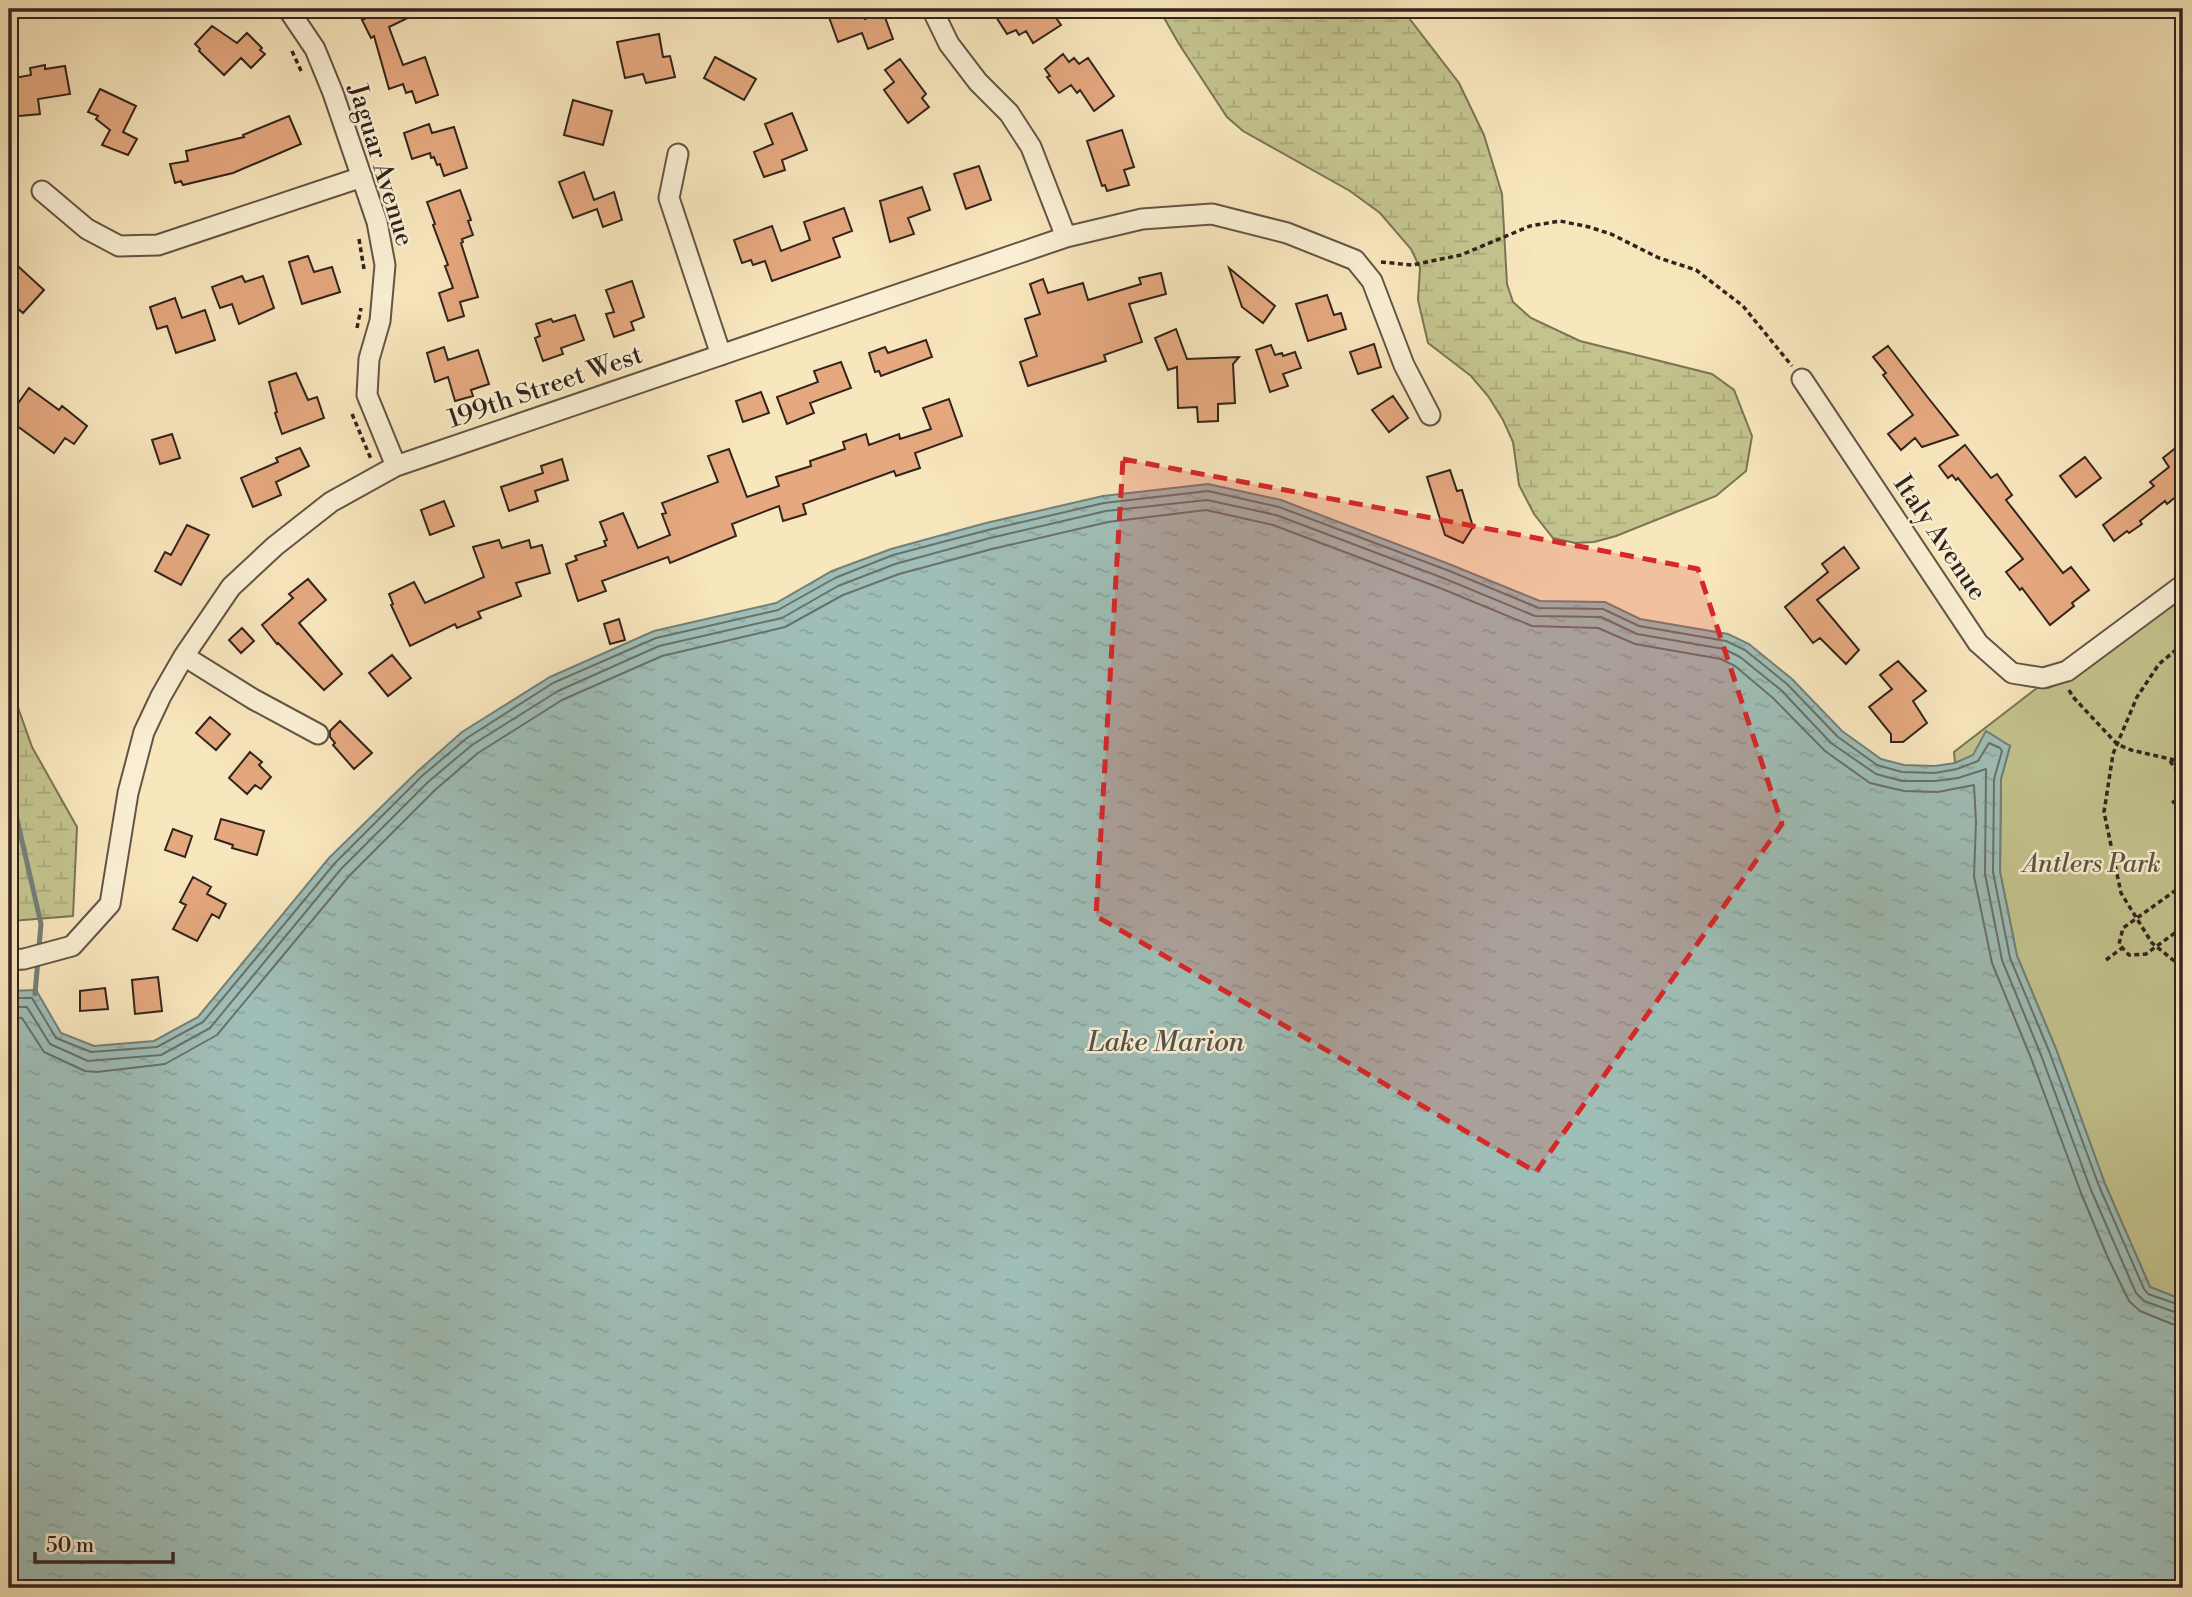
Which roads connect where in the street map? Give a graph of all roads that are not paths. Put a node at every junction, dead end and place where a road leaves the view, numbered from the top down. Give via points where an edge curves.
1 (289, 9) edge
2 (932, 9) edge
3 (678, 154) dead end
4 (362, 177) junction
5 (42, 191) dead end
6 (1066, 237) junction
7 (721, 355) junction
8 (1802, 379) road end
9 (1430, 415) dead end
10 (396, 466) junction
11 (2183, 585) edge
12 (184, 656) junction
13 (318, 734) dead end
14 (9, 960) edge

1 - 4 street, Jaguar Avenue via 315,49
2 - 6 street via 949,44 1009,113 1031,147
3 - 7 street via 669,198
4 - 5 street via 158,245 119,246 87,229
4 - 10 street, Jaguar Avenue via 385,265 367,396
6 - 7 street, 199th Street West
6 - 9 street, 199th Street West via 1142,219 1212,215 1287,233 1355,260 1372,281 1404,365
7 - 10 street, 199th Street West
8 - 11 street, Italy Avenue via 1978,643 2012,673 2043,678 2063,672
10 - 12 street, 199th Street West via 331,502 257,563 231,587
12 - 13 street
12 - 14 street, 199th Street West via 144,732 128,793 110,904 72,946

